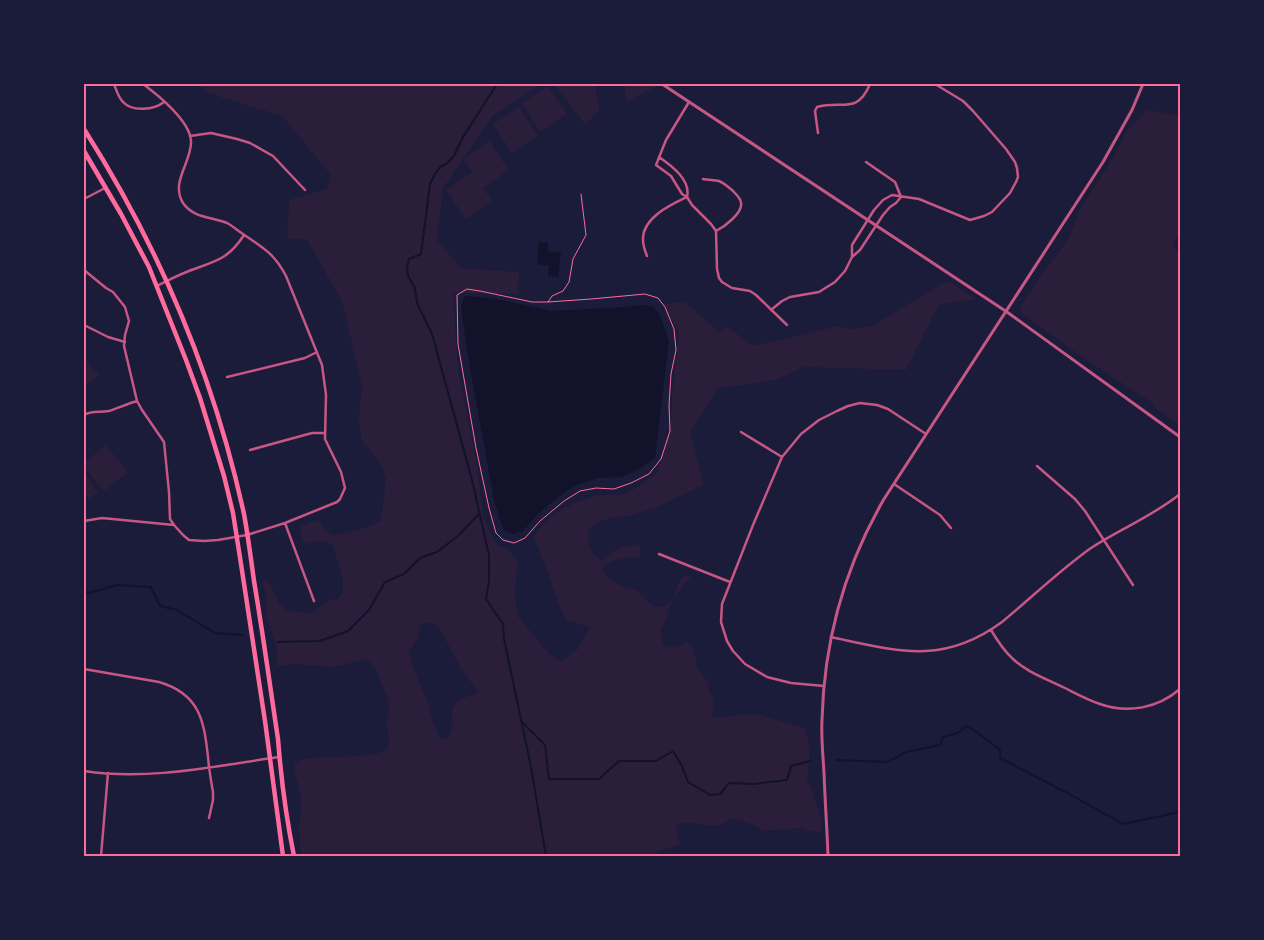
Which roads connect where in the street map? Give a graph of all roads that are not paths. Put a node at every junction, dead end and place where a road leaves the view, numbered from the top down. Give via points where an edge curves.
1 (114, 84) edge
2 (143, 84) edge
3 (662, 84) edge
4 (870, 84) edge
5 (935, 84) edge
6 (1143, 84) edge
7 (164, 102) junction
8 (689, 102) junction
9 (84, 129) edge
10 (818, 133) dead end
11 (190, 136) junction
12 (84, 151) edge
13 (659, 156) junction
14 (866, 162) dead end
15 (703, 179) dead end
16 (106, 188) junction
17 (305, 190) dead end
18 (687, 197) junction
19 (901, 197) junction
20 (84, 199) edge
21 (868, 219) junction
22 (876, 224) junction
23 (716, 231) junction
24 (244, 235) junction
25 (647, 256) dead end
26 (852, 257) junction
27 (84, 270) edge
28 (167, 281) junction
29 (157, 286) junction
30 (771, 310) junction
31 (1006, 312) junction
32 (84, 325) edge
33 (787, 325) dead end
34 (124, 342) junction
35 (317, 352) junction
36 (227, 377) dead end
37 (137, 401) junction
38 (84, 415) edge
39 (741, 432) dead end
40 (324, 434) junction
41 (926, 434) junction
42 (1180, 437) edge
43 (250, 450) dead end
44 (782, 457) junction
45 (1037, 466) dead end
46 (894, 484) junction
47 (1180, 494) edge
48 (84, 521) edge
49 (285, 523) junction
50 (174, 525) junction
51 (951, 528) dead end
52 (247, 535) junction
53 (236, 537) junction
54 (1105, 540) junction
55 (659, 554) dead end
56 (730, 582) junction
57 (1133, 585) dead end
58 (314, 601) dead end
59 (991, 630) junction
60 (831, 637) junction
61 (84, 669) edge
62 (824, 686) junction
63 (1180, 690) edge
64 (279, 757) junction
65 (269, 758) junction
66 (209, 767) junction
67 (84, 770) edge
68 (108, 773) junction
69 (209, 818) dead end
70 (101, 856) edge
71 (283, 856) edge
72 (294, 856) edge
73 (828, 856) edge

1 - 7 street via 122,102 129,107 148,108
2 - 7 street
3 - 8 street
4 - 10 street via 857,102 817,107
5 - 19 street via 976,113 1011,155 1018,177 998,206 984,216 970,220 919,200
6 - 31 street via 1103,162
7 - 11 street via 176,113
8 - 13 street
8 - 21 street
9 - 28 main road via 124,197
11 - 17 street via 211,133 250,142 273,156
11 - 24 street via 180,181 181,199 189,210 228,224
12 - 16 main road
13 - 18 street via 680,175 688,190
13 - 18 street via 656,166 671,176
14 - 19 street via 895,182
15 - 23 street via 723,183 741,201 736,215
16 - 20 street
16 - 29 main road via 134,236
18 - 23 street
18 - 25 street via 664,209 652,220 643,236
19 - 21 street via 892,195 883,200
19 - 22 street
21 - 22 street
21 - 26 street via 852,246
22 - 26 street
22 - 31 street
23 - 30 street via 719,278 728,286 750,291
24 - 28 street via 223,258
24 - 35 street via 263,246 281,266
26 - 30 street via 831,286 790,297
27 - 34 street via 113,292 125,306 129,321
28 - 29 street
28 - 52 main road via 217,412 234,471
29 - 53 main road via 215,444
30 - 33 street
31 - 41 street
31 - 42 street
32 - 34 street
34 - 37 street
35 - 36 street via 305,358
35 - 40 street via 325,383
37 - 38 street
37 - 50 street via 164,442 170,519
39 - 44 street
40 - 43 street via 312,433
40 - 49 street via 346,488 337,502
41 - 44 street via 888,409 854,404 812,425
41 - 46 street
44 - 56 street
45 - 54 street via 1075,499
46 - 51 street via 940,515
46 - 60 street via 856,555
47 - 54 street
48 - 50 street via 102,518
49 - 52 street
49 - 58 street
50 - 53 street via 189,540 204,542
52 - 53 street
52 - 64 main road
53 - 65 main road
54 - 57 street
54 - 59 street
55 - 56 street
56 - 62 street via 722,604 721,619 727,641 738,656 774,680
59 - 60 street via 961,644 924,652
59 - 63 street via 1008,654 1022,666 1102,705 1135,709 1165,700
60 - 62 street
61 - 66 street via 160,682 181,691 202,720
62 - 73 street via 822,729
64 - 65 street
64 - 72 main road
65 - 66 street
65 - 71 main road
66 - 68 street via 151,774
66 - 69 street via 214,800
67 - 68 street
68 - 70 street

